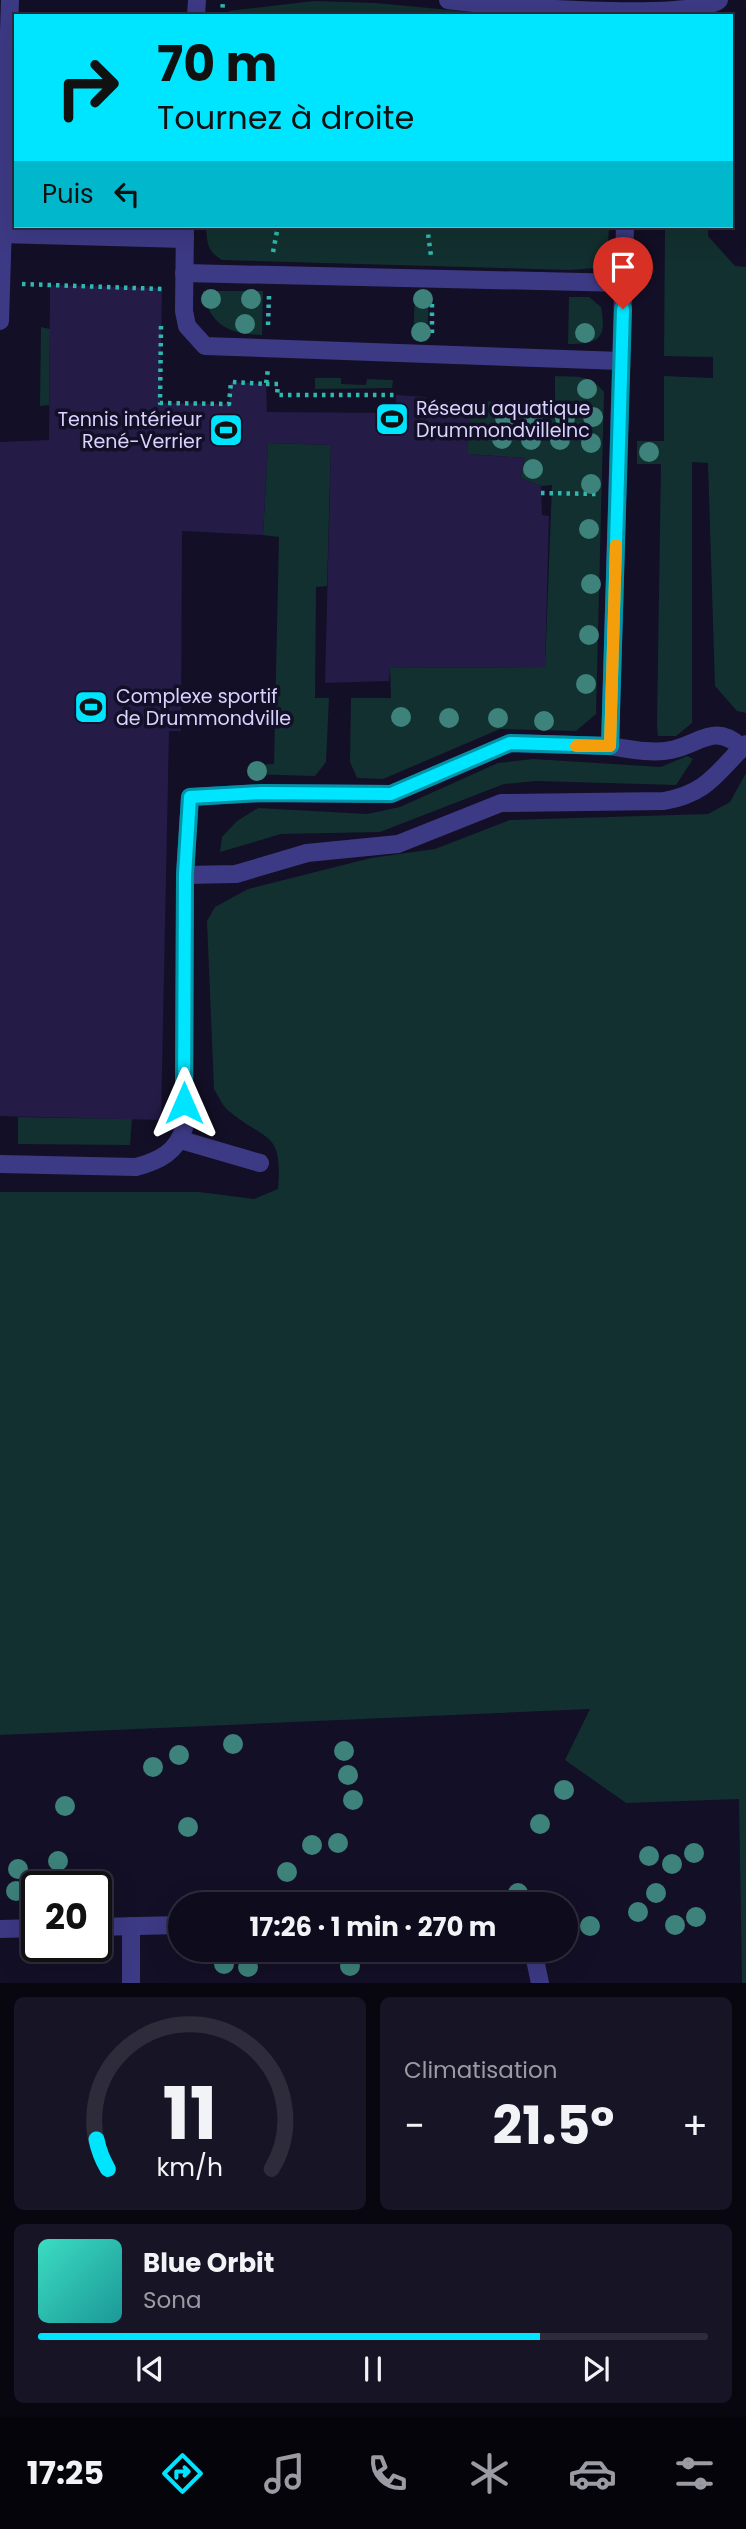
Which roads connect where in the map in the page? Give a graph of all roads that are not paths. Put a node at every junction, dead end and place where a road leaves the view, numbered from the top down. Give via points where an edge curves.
1 (10, 0) edge
2 (448, 0) edge
3 (719, 0) edge
4 (625, 228) edge
5 (185, 232) edge
6 (2, 234) edge
7 (184, 273) junction
8 (624, 284) junction
9 (0, 321) edge
10 (621, 361) junction
11 (610, 746) junction
12 (744, 746) edge
13 (185, 875) junction
14 (181, 1140) junction
15 (260, 1163) dead end
16 (0, 1164) edge
17 (168, 1925) edge
18 (131, 1926) junction
19 (112, 1927) edge
20 (21, 1928) edge
21 (0, 1929) edge
22 (536, 1962) edge
23 (131, 1983) edge
24 (540, 1983) edge

1 - 6 street
2 - 3 street via 534,8 685,11 713,6
4 - 8 street
5 - 6 street
5 - 7 street
6 - 9 street
7 - 8 street
7 - 10 street via 187,326 205,346
8 - 10 street
10 - 11 street
11 - 12 street via 670,751 725,735
11 - 13 street via 510,743 391,794 190,797
12 - 13 street via 706,786 683,797 501,803 398,844 307,853 236,874
13 - 14 street
14 - 15 street
14 - 16 street via 157,1161 136,1167
17 - 18 street
18 - 19 street
18 - 23 street
20 - 21 street
22 - 24 street

